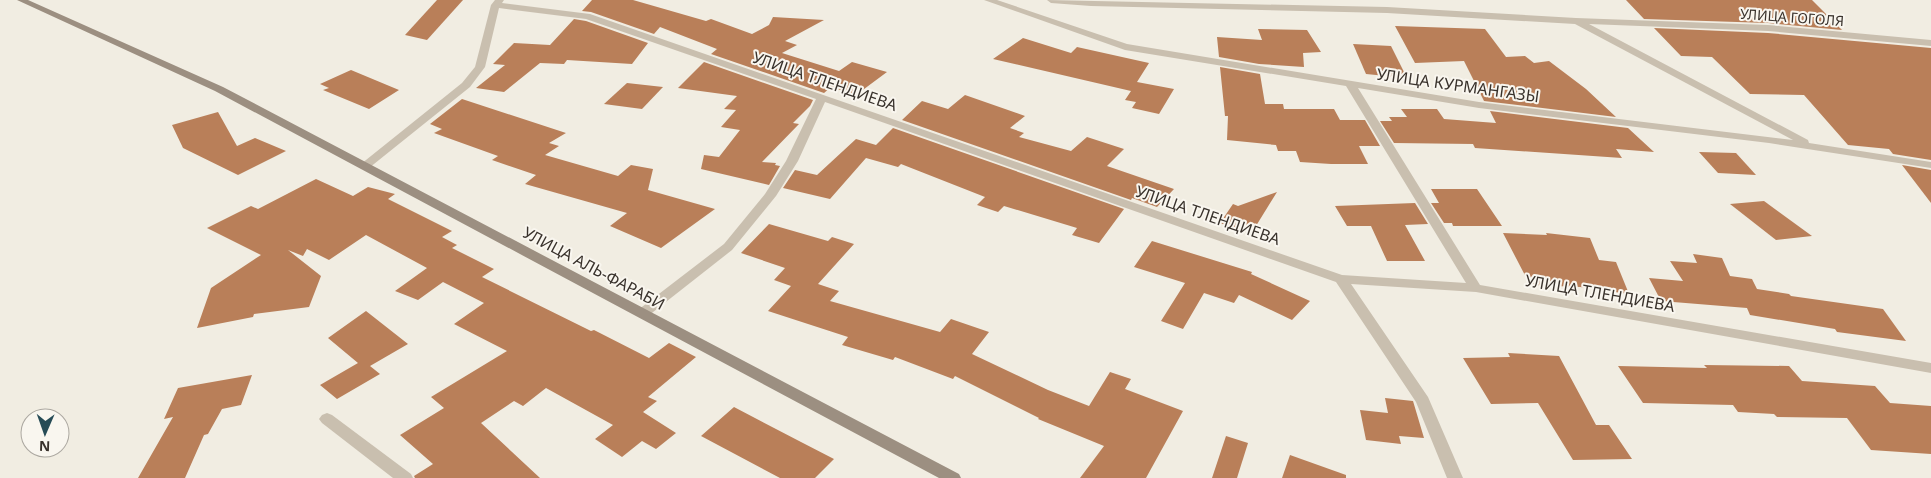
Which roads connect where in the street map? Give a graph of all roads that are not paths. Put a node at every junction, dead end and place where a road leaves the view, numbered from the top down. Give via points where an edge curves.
1 (21, 0) edge
2 (988, 0) edge
3 (1051, 0) edge
4 (1368, 0) edge
5 (497, 3) edge
6 (1387, 10) junction
7 (1576, 21) junction
8 (1931, 43) edge
9 (1350, 84) junction
10 (822, 97) junction
11 (1812, 147) junction
12 (365, 166) junction
13 (1931, 166) edge
14 (1340, 279) junction
15 (1476, 288) junction
16 (643, 313) junction
17 (1931, 368) edge
18 (327, 419) dead end
19 (405, 478) edge
20 (953, 478) edge
21 (1455, 478) edge

1 - 12 main road, УЛИЦА АЛЬ-ФАРАБИ via 219,89
2 - 9 street, УЛИЦА КУРМАНГАЗЫ via 1125,47
3 - 6 street, УЛИЦА ГОГОЛЯ via 1091,4
4 - 6 street
5 - 10 street, УЛИЦА ТЛЕНДИЕВА via 587,16
5 - 12 street via 480,67 466,85
6 - 7 street, УЛИЦА ГОГОЛЯ
7 - 8 street, УЛИЦА ГОГОЛЯ via 1768,28
7 - 11 street
9 - 11 street, УЛИЦА КУРМАНГАЗЫ via 1479,105
9 - 15 street
10 - 14 street, УЛИЦА ТЛЕНДИЕВА
10 - 16 street via 779,182 728,247
11 - 13 street, УЛИЦА КУРМАНГАЗЫ
12 - 16 main road, УЛИЦА АЛЬ-ФАРАБИ
14 - 15 street, УЛИЦА ТЛЕНДИЕВА
14 - 21 street via 1423,401
15 - 17 street, УЛИЦА ТЛЕНДИЕВА
16 - 20 main road, УЛИЦА АЛЬ-ФАРАБИ
18 - 19 street

